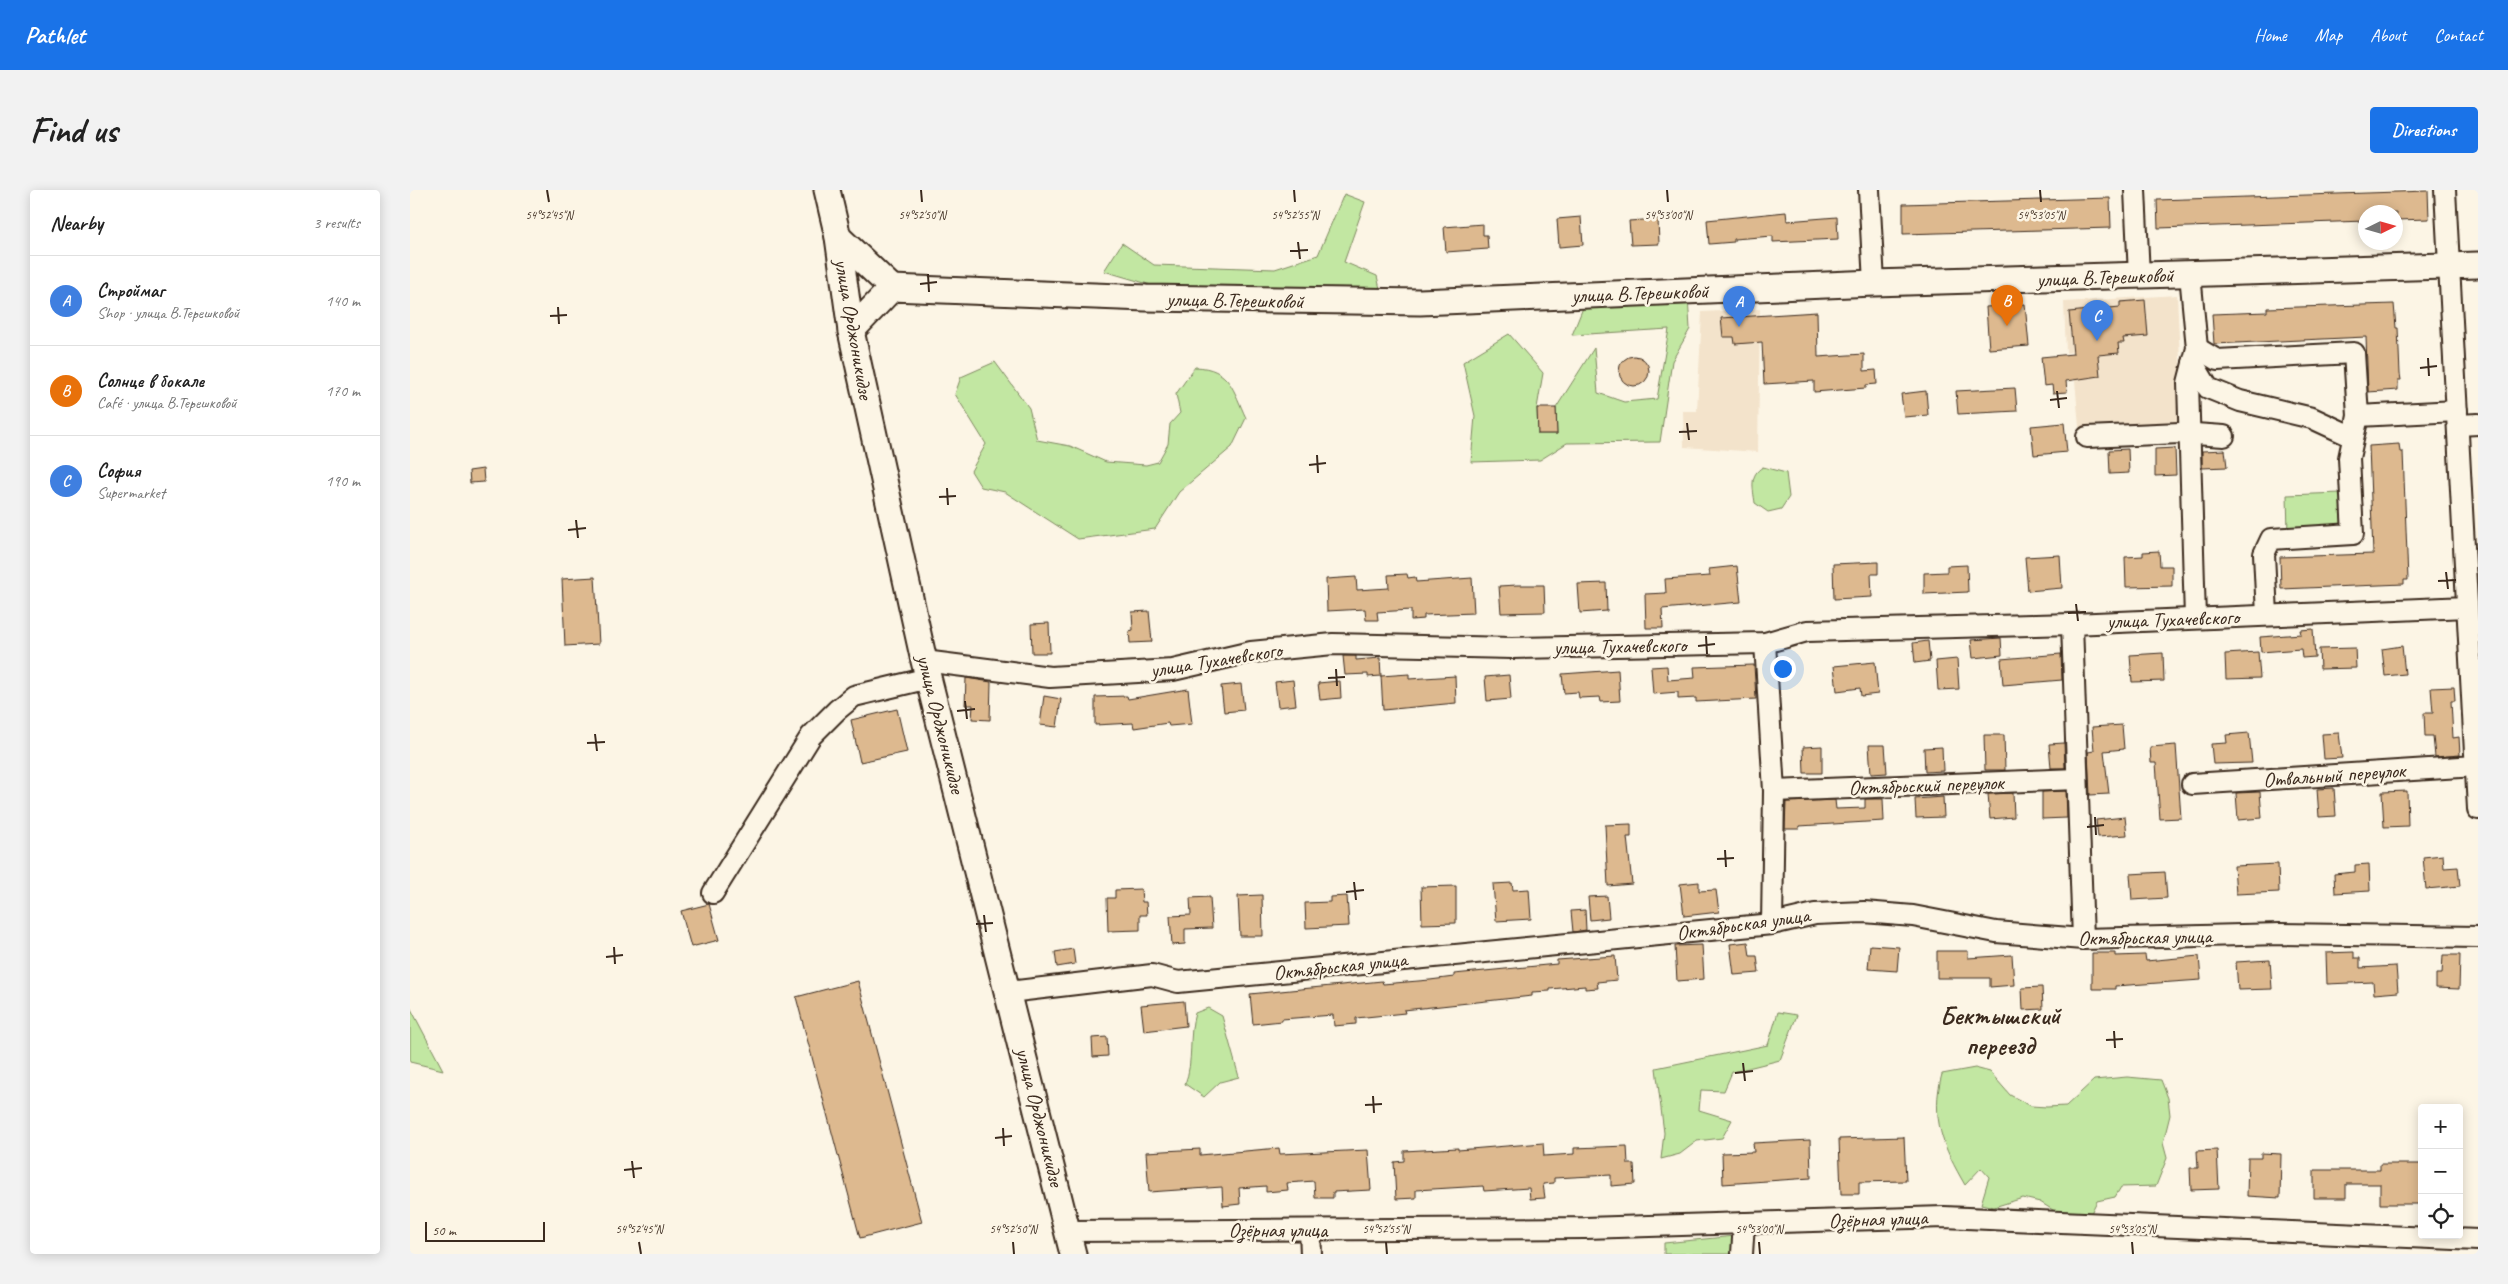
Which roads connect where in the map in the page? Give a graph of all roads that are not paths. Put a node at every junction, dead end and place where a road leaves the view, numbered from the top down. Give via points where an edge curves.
1 (827, 190) edge
2 (1868, 190) edge
3 (1881, 190) edge
4 (2136, 190) edge
5 (2445, 190) edge
6 (838, 237) junction
7 (2478, 265) edge
8 (2449, 266) junction
9 (2190, 274) junction
10 (2139, 276) junction
11 (1874, 283) junction
12 (892, 288) junction
13 (851, 331) junction
14 (2195, 356) junction
15 (2358, 416) junction
16 (2457, 418) junction
17 (2478, 424) edge
18 (2189, 435) junction
19 (2224, 436) dead end
20 (2353, 436) junction
21 (2087, 438) dead end
22 (2467, 607) junction
23 (2267, 615) junction
24 (2195, 618) junction
25 (2072, 624) junction
26 (1765, 643) junction
27 (926, 669) junction
28 (2476, 766) junction
29 (2077, 779) junction
30 (2192, 784) dead end
31 (1774, 791) junction
32 (2478, 809) edge
33 (713, 893) dead end
34 (1772, 924) junction
35 (2478, 937) edge
36 (2083, 939) junction
37 (1009, 992) junction
38 (1744, 1223) junction
39 (1310, 1230) junction
40 (2478, 1240) edge
41 (1071, 1242) edge
42 (2478, 1248) edge
43 (1312, 1254) edge
44 (1742, 1254) edge
45 (2474, 1254) edge

1 - 6 main road, улица Орджоникидзе
2 - 3 street
2 - 11 street
4 - 10 street
5 - 8 street
6 - 12 main road
6 - 13 main road, улица Орджоникидзе
7 - 8 main road, улица В.Терешковой
8 - 9 main road, улица В.Терешковой
8 - 16 street
9 - 10 main road, улица В.Терешковой
9 - 14 street
10 - 11 main road, улица В.Терешковой
11 - 12 main road, улица В.Терешковой via 1420,302 1146,298
12 - 13 main road
13 - 27 main road, улица Орджоникидзе
14 - 15 street via 2217,360 2354,354
14 - 18 street via 2188,383
14 - 20 street via 2208,388 2240,401 2312,418
15 - 16 street
15 - 20 street
16 - 17 street
16 - 22 street
18 - 19 street
18 - 21 street
18 - 24 street
20 - 23 street via 2349,458 2353,534 2271,539 2264,554
22 - 23 street, улица Тухачевского
22 - 28 street
23 - 24 street, улица Тухачевского
24 - 25 street, улица Тухачевского
25 - 26 street, улица Тухачевского via 1807,631
25 - 29 street
26 - 27 street, улица Тухачевского via 1512,648 1332,644 1251,652 1173,670 1050,677
26 - 31 street
27 - 33 street via 854,696 811,736
27 - 37 main road, улица Орджоникидзе
28 - 30 street, Отвальный переулок
28 - 32 street
29 - 31 street, Октябрьский переулок
29 - 36 street
31 - 34 street
34 - 36 street, Октябрьская улица via 1816,914 1864,912 1913,916 1996,932
34 - 37 street, Октябрьская улица via 1178,982 1152,976
35 - 36 street, Октябрьская улица via 2281,934
37 - 41 main road, улица Орджоникидзе
38 - 39 street, Озёрная улица
38 - 40 street, Озёрная улица via 1944,1217
38 - 44 street
39 - 41 street, Озёрная улица
39 - 43 street
42 - 45 street

